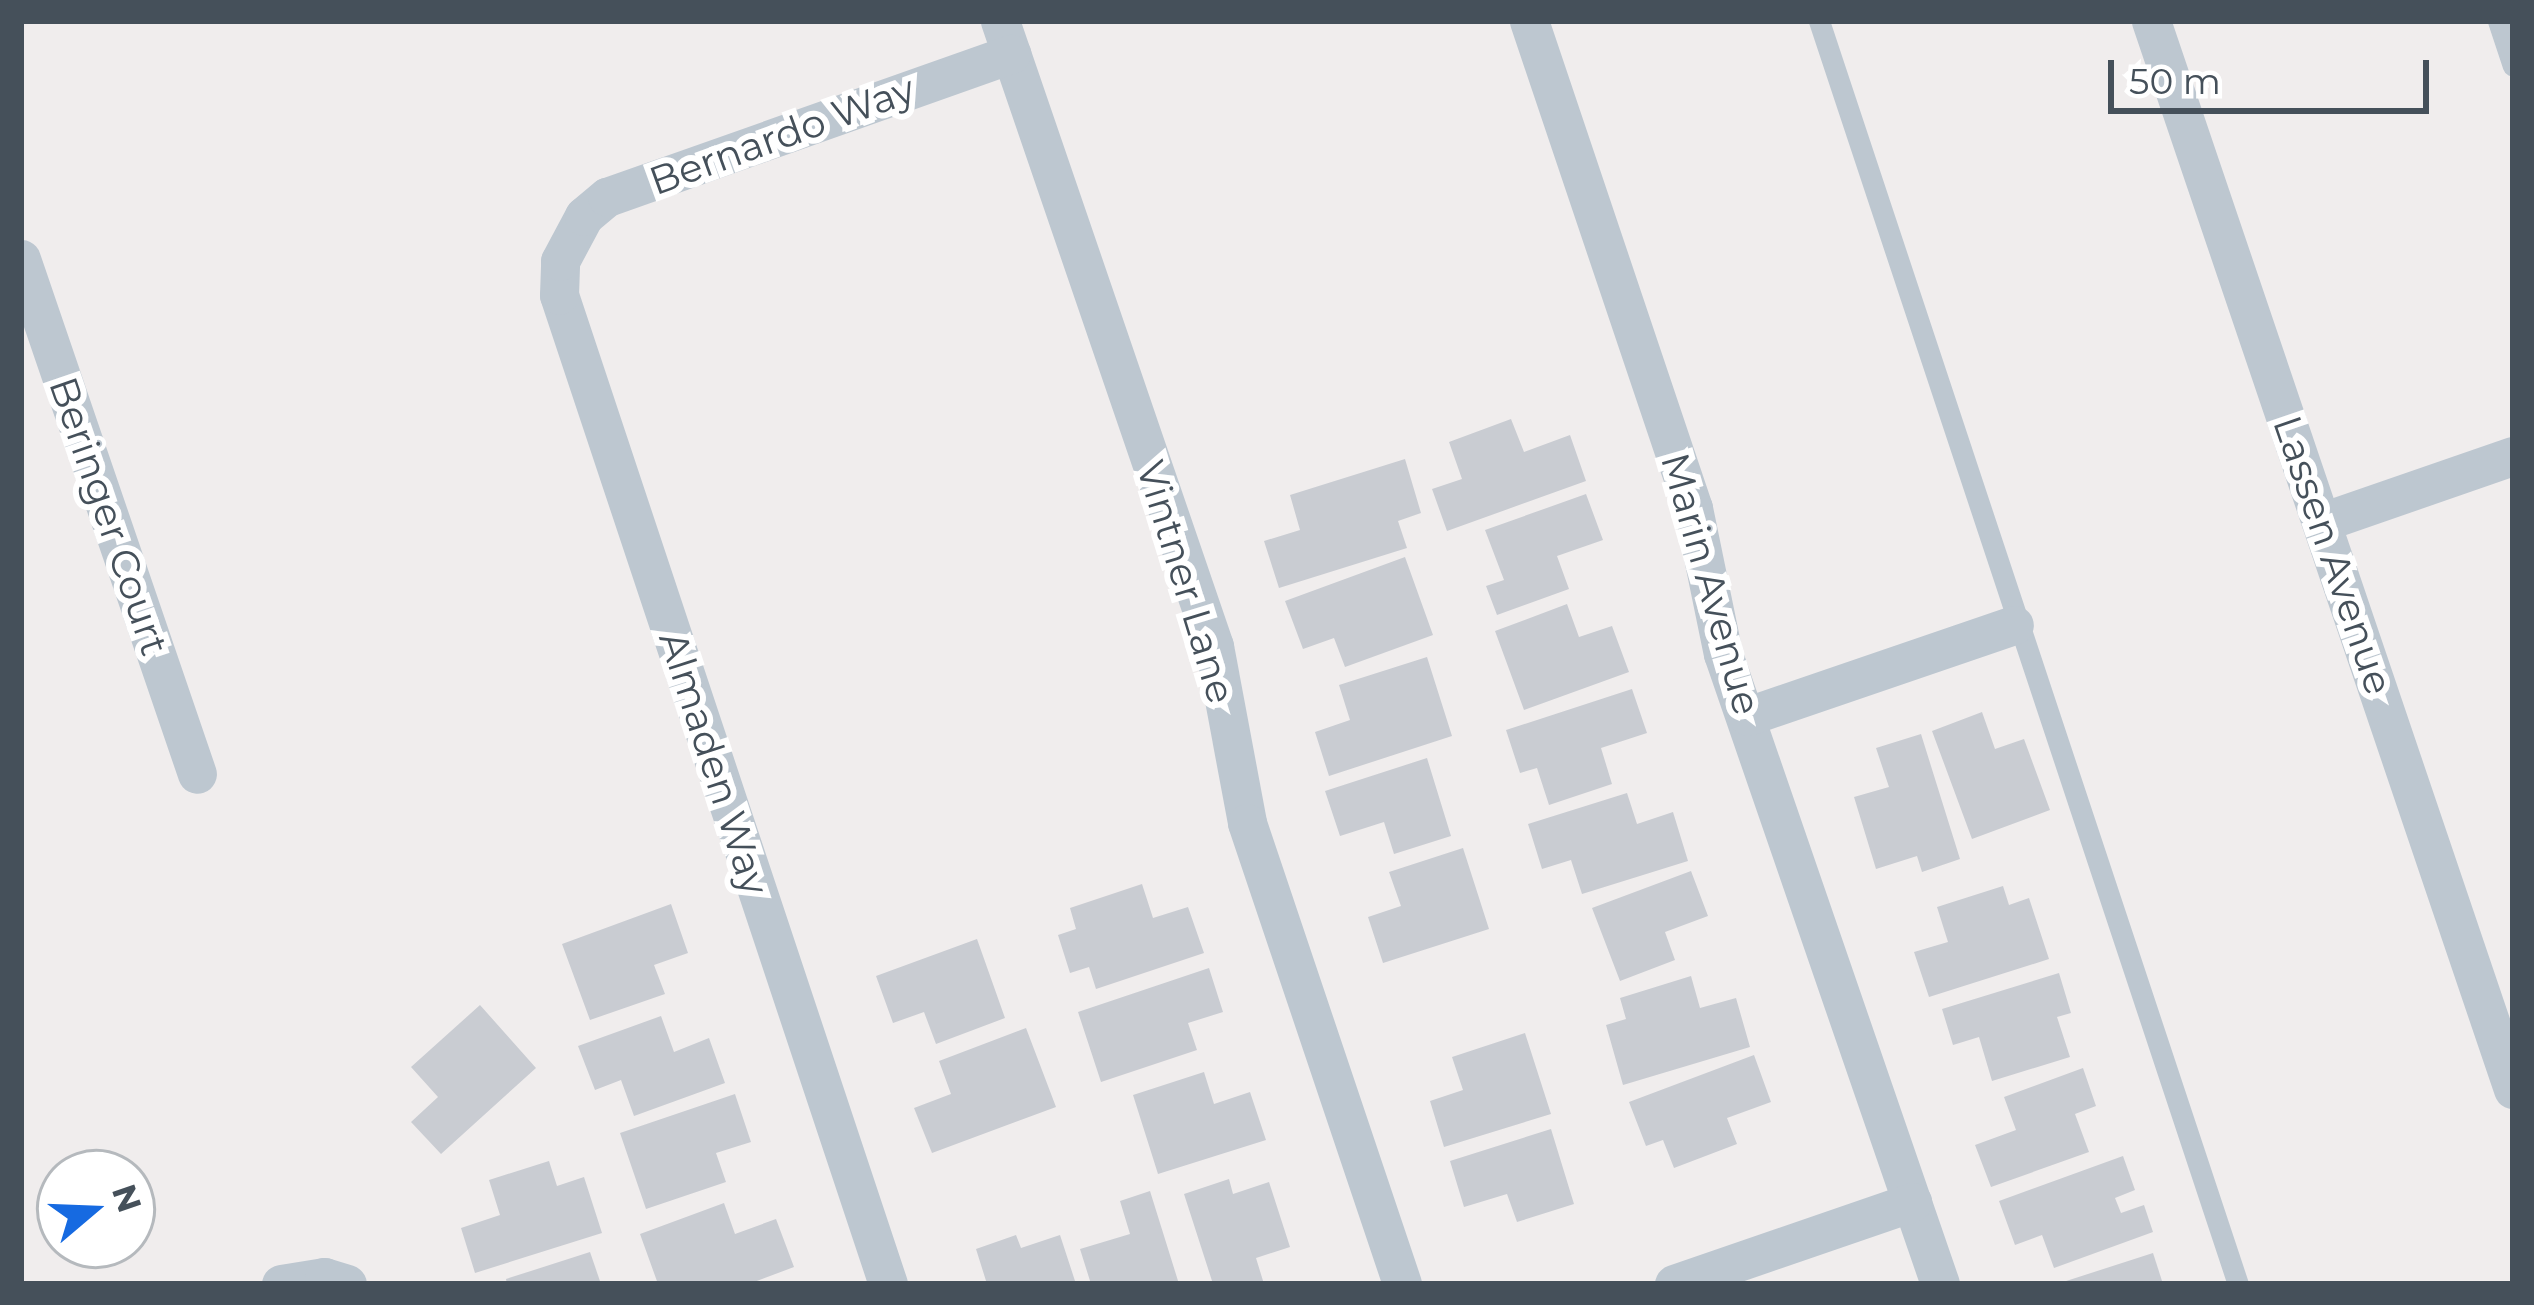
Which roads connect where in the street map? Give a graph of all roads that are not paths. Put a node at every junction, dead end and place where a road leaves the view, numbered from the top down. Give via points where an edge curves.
1 (1529, 21) edge
2 (1819, 21) edge
3 (2151, 21) edge
4 (2498, 21) edge
5 (1006, 37) edge
6 (2513, 66) edge
7 (568, 240) joint
8 (21, 259) edge
9 (2513, 456) edge
10 (2322, 522) junction
11 (2014, 625) junction
12 (1748, 716) junction
13 (197, 773) dead end
14 (2513, 1089) edge
15 (1912, 1202) junction
16 (281, 1284) edge
17 (347, 1284) edge
18 (888, 1284) edge
19 (1402, 1284) edge
20 (1673, 1284) edge
21 (1940, 1284) edge
22 (2239, 1284) edge

1 - 12 street, Marin Avenue via 1693,508 1723,654
2 - 11 lane
3 - 10 street, Lassen Avenue
4 - 6 lane
5 - 7 street, Bernardo Way via 607,197
5 - 19 street, Vintner Lane via 1214,646 1246,823
7 - 18 street, Almaden Way via 559,295
8 - 13 street, Beringer Court
9 - 10 street
10 - 14 street, Lassen Avenue
11 - 12 street
11 - 22 lane
12 - 15 street, Marin Avenue
15 - 20 street
15 - 21 street, Marin Avenue
16 - 17 street via 324,1277

